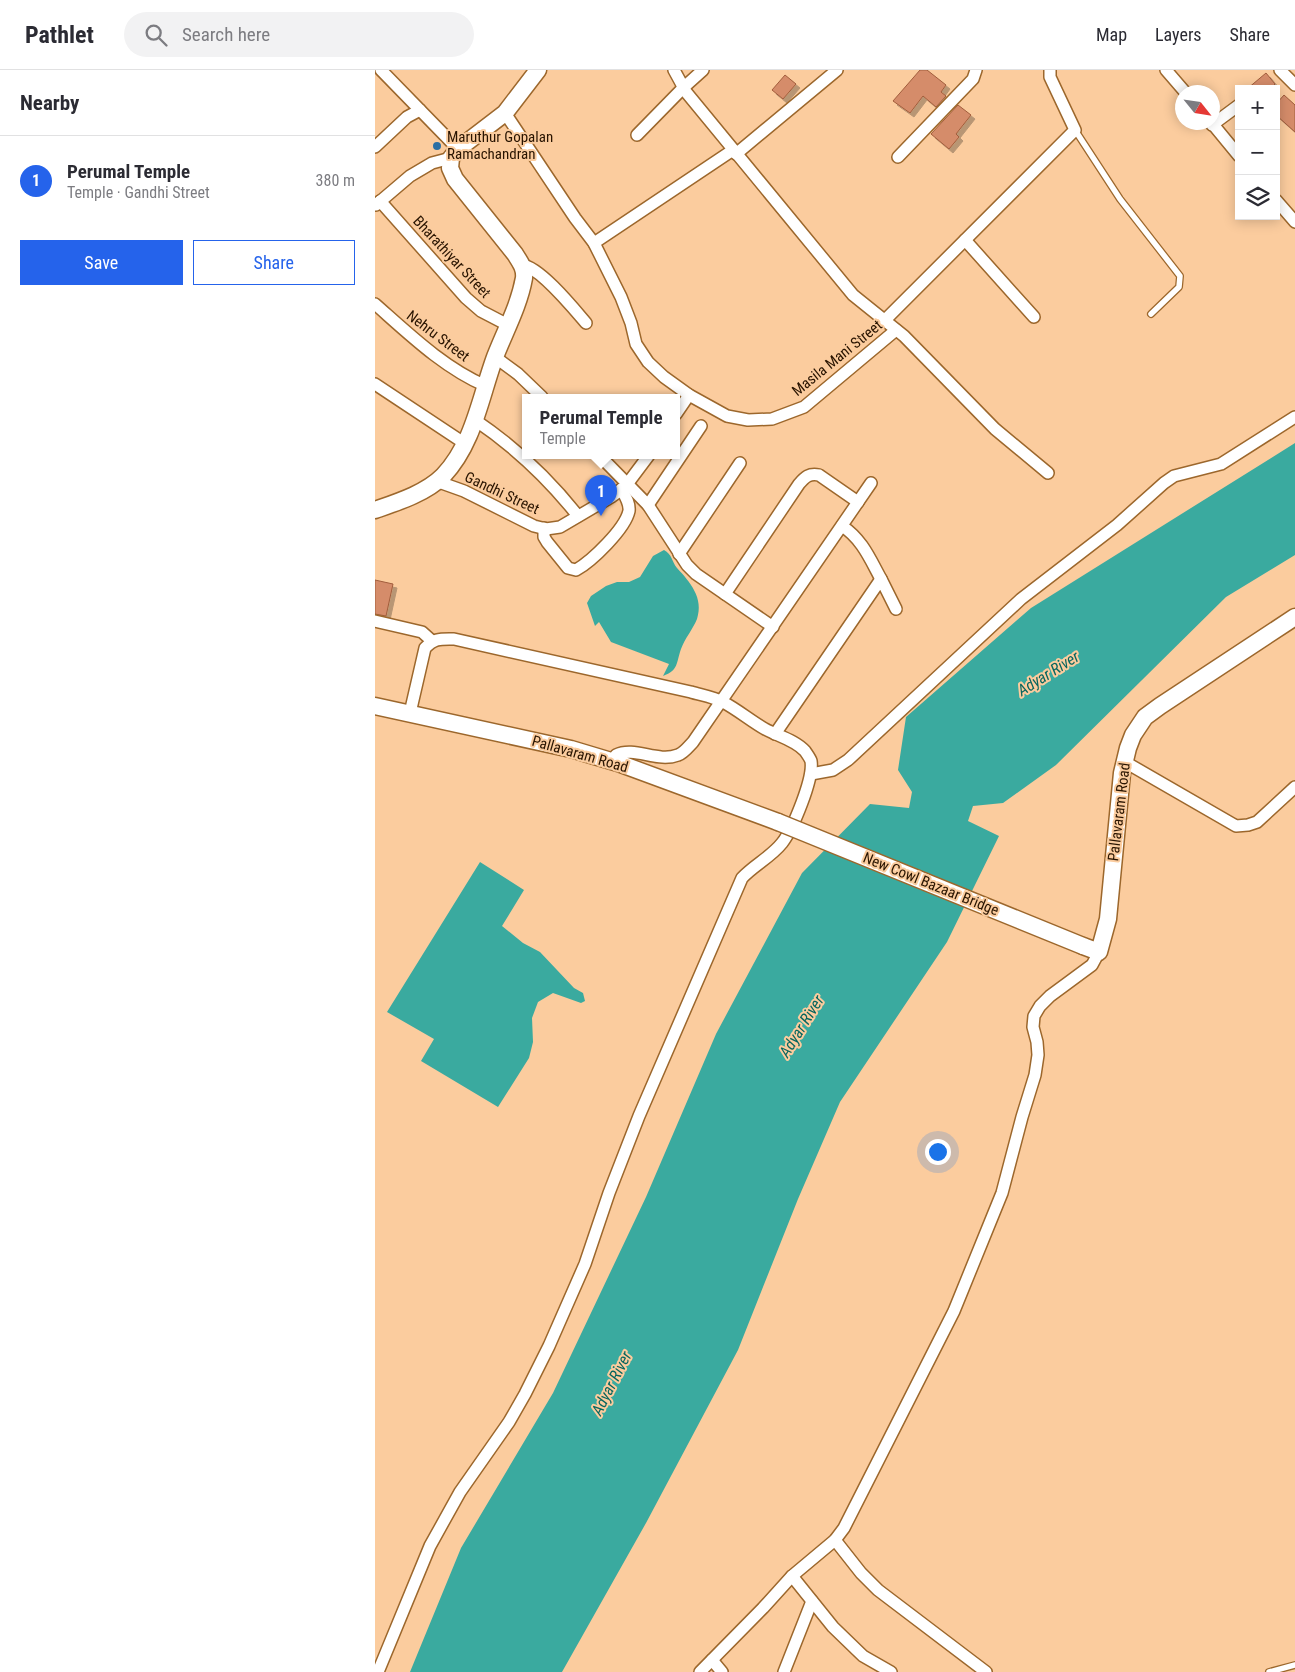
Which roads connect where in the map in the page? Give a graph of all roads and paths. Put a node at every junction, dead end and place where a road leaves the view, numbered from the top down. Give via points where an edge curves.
1 (381, 70) edge
2 (538, 70) edge
3 (674, 70) edge
4 (703, 70) edge
5 (837, 70) edge
6 (976, 70) edge
7 (1050, 70) edge
8 (1166, 70) edge
9 (1280, 70) edge
10 (1295, 84) edge
11 (1179, 85) edge
12 (683, 88) junction
13 (1235, 108) edge
14 (420, 110) junction
15 (505, 112) junction
16 (1220, 118) edge
17 (1075, 130) junction
18 (1217, 130) edge
19 (637, 135) dead end
20 (375, 147) edge
21 (1235, 151) edge
22 (735, 152) junction
23 (454, 153) junction
24 (898, 157) dead end
25 (378, 204) edge
26 (1280, 205) edge
27 (1295, 222) edge
28 (965, 240) junction
29 (594, 243) junction
30 (522, 265) junction
31 (375, 304) edge
32 (1151, 314) dead end
33 (1034, 317) dead end
34 (884, 321) junction
35 (587, 323) dead end
36 (508, 325) junction
37 (896, 330) junction
38 (495, 357) junction
39 (375, 384) edge
40 (486, 386) junction
41 (539, 394) edge
42 (689, 395) junction
43 (680, 408) edge
44 (1295, 417) edge
45 (475, 420) junction
46 (701, 426) dead end
47 (464, 443) junction
48 (522, 456) edge
49 (680, 457) edge
50 (526, 459) edge
51 (602, 459) edge
52 (646, 459) edge
53 (679, 459) edge
54 (740, 463) dead end
55 (1048, 473) dead end
56 (436, 481) junction
57 (871, 484) dead end
58 (624, 486) junction
59 (858, 502) junction
60 (648, 505) junction
61 (375, 510) edge
62 (578, 516) junction
63 (842, 526) junction
64 (544, 528) junction
65 (679, 554) junction
66 (881, 579) junction
67 (725, 594) junction
68 (896, 609) dead end
69 (1295, 617) edge
70 (375, 621) edge
71 (773, 626) junction
72 (432, 641) junction
73 (721, 701) junction
74 (375, 706) edge
75 (410, 713) junction
76 (775, 734) junction
77 (613, 762) junction
78 (1125, 762) junction
79 (811, 774) junction
80 (1295, 787) edge
81 (779, 822) joint
82 (1099, 952) junction
83 (835, 1540) junction
84 (792, 1576) junction
85 (812, 1601) junction
86 (712, 1660) junction
87 (1295, 1665) edge
88 (378, 1672) edge
89 (700, 1672) edge
90 (722, 1672) edge
91 (784, 1672) edge
92 (891, 1672) edge
93 (986, 1672) edge
94 (1269, 1672) edge

1 - 14 street
2 - 15 street
3 - 12 street
4 - 12 street
5 - 22 street
6 - 24 street via 973,79
7 - 17 street via 1050,77
8 - 11 street
9 - 10 street
12 - 19 street
12 - 22 street
13 - 16 street
14 - 20 street via 407,117
14 - 23 street
15 - 23 street
15 - 29 street, Masila Mani Street
17 - 28 street
17 - 32 lane via 1120,199 1180,276 1179,287
18 - 21 street
22 - 29 street
22 - 34 street via 853,296
23 - 25 street via 410,176
23 - 30 street via 450,168 455,179
25 - 36 street, Bharathiyar Street via 466,298 481,311
26 - 27 street
28 - 33 street
28 - 34 street
29 - 42 street, Masila Mani Street via 621,297 636,344 648,362
30 - 35 street via 533,269
30 - 36 street via 524,277
31 - 40 street, Nehru Street via 417,341
34 - 37 street
36 - 38 street
37 - 42 street, Masila Mani Street via 804,407 772,419 748,420 727,416
37 - 55 street via 995,429
38 - 40 street
38 - 41 street
39 - 47 street
40 - 45 street
42 - 43 street
44 - 79 street via 1221,464 1174,476 1164,483 1117,525 1013,606 848,760 833,770
45 - 47 street
45 - 48 street
46 - 49 street
47 - 56 street via 447,471
50 - 62 street via 559,491
51 - 58 street
52 - 58 street, Gandhi Street
53 - 60 street
54 - 65 street
56 - 61 street via 423,490
56 - 64 street, Gandhi Street
57 - 59 street
58 - 60 street
58 - 62 street, Gandhi Street
58 - 64 street via 629,511 623,524 582,567 576,570 568,568 547,542
59 - 63 street
59 - 67 street via 819,475 805,476
60 - 65 street
62 - 64 street, Gandhi Street via 560,527
63 - 66 street via 860,541
63 - 71 street
65 - 67 street via 696,574
66 - 68 street
66 - 76 street
67 - 71 street
69 - 78 street, Pallavaram Road via 1145,717 1133,735
70 - 72 street via 422,632
71 - 73 street
72 - 73 street via 454,639
72 - 75 street via 425,648
73 - 76 street
73 - 77 street via 680,755 665,758 624,752 616,755
74 - 75 street, Pallavaram Road
75 - 77 street, Pallavaram Road via 571,749
76 - 79 street via 806,752 811,760
77 - 81 street, Pallavaram Road
78 - 80 street via 1236,826 1257,822
78 - 82 street, Pallavaram Road via 1108,919
79 - 88 street via 782,844 742,878 639,1116 585,1264 549,1346 509,1422 460,1492 429,1546
81 - 82 street, New Cowl Bazaar Bridge, bridge
82 - 83 street via 1092,965 1050,996 1034,1016 1038,1055 1035,1075 1002,1193 954,1311
83 - 84 street
83 - 93 street via 878,1590
84 - 85 street
84 - 86 street
85 - 91 street
85 - 92 street via 833,1628 863,1656
86 - 89 street
86 - 90 street
87 - 94 lane

